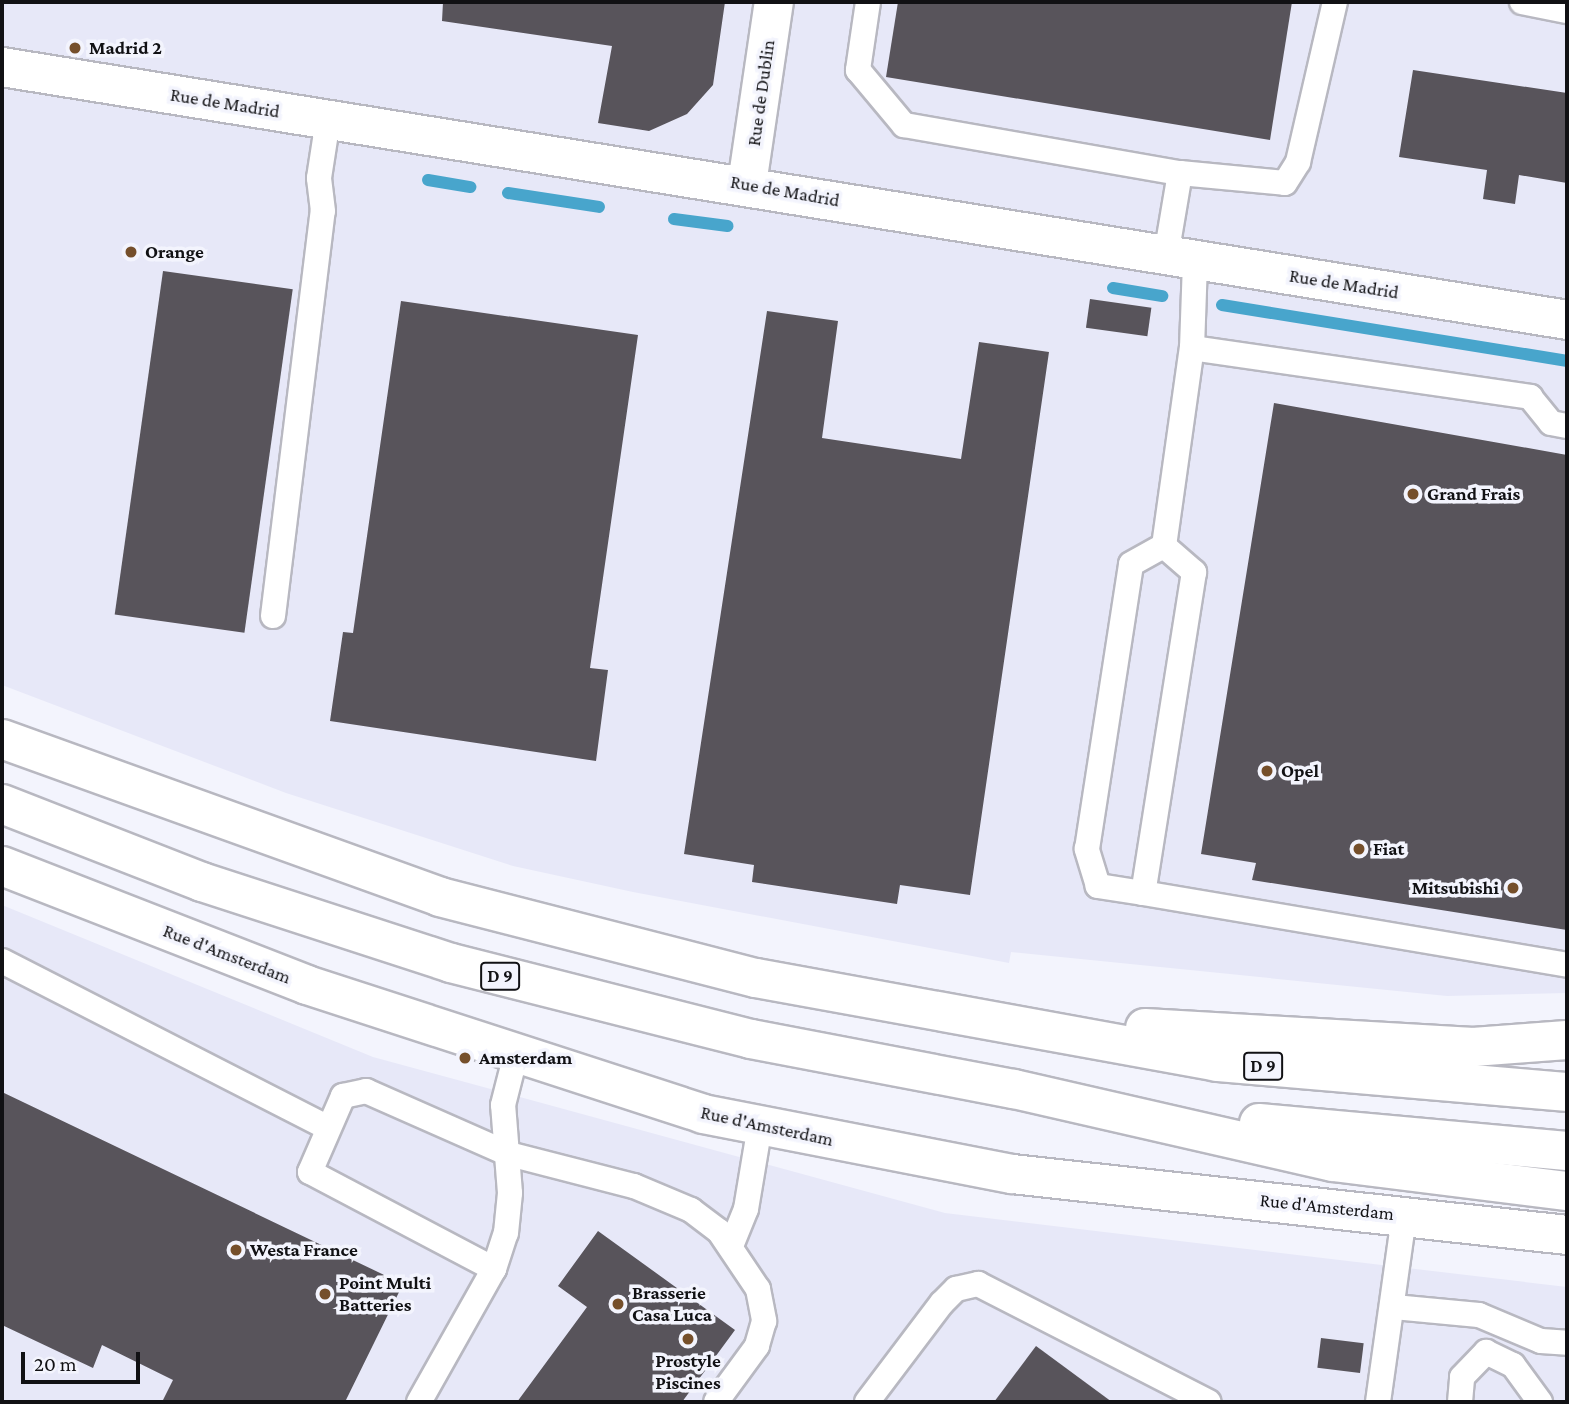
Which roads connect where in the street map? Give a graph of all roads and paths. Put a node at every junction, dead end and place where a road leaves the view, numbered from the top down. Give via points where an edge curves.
1 (774, 2) edge
2 (868, 2) edge
3 (1335, 2) edge
4 (1522, 2) edge
5 (1567, 11) edge
6 (2, 67) edge
7 (328, 120) junction
8 (1180, 173) junction
9 (747, 184) junction
10 (1181, 259) junction
11 (1567, 320) edge
12 (1192, 348) junction
13 (1559, 424) edge
14 (1164, 546) junction
15 (273, 617) dead end
16 (2, 739) edge
17 (2, 804) edge
18 (2, 866) edge
19 (1143, 893) junction
20 (2, 961) edge
21 (1567, 965) edge
22 (961, 1017) junction
23 (1567, 1040) edge
24 (516, 1054) junction
25 (1014, 1089) junction
26 (1567, 1092) edge
27 (760, 1125) junction
28 (327, 1127) junction
29 (1567, 1151) edge
30 (509, 1154) junction
31 (1567, 1191) edge
32 (1404, 1216) junction
33 (1567, 1236) edge
34 (731, 1246) junction
35 (494, 1269) junction
36 (1394, 1307) junction
37 (1523, 1335) junction
38 (1567, 1343) edge
39 (1513, 1365) junction
40 (419, 1402) edge
41 (716, 1402) edge
42 (867, 1402) edge
43 (1209, 1402) edge
44 (1378, 1402) edge
45 (1460, 1402) edge
46 (1540, 1402) edge

1 - 9 main road, Rue de Dublin
2 - 8 lane via 858,71 904,125
3 - 8 lane via 1298,162 1285,183
4 - 5 lane
6 - 7 main road, Rue de Madrid
7 - 9 main road, Rue de Madrid
7 - 15 lane via 319,178 323,211
8 - 10 lane
9 - 10 main road, Rue de Madrid
10 - 11 main road, Rue de Madrid
10 - 12 lane
12 - 13 lane via 1530,397
12 - 14 lane
14 - 19 lane via 1194,572
14 - 19 lane via 1130,564 1087,849 1098,886
16 - 22 main road, D 9 via 440,897 756,978
17 - 25 main road, D 9 via 202,882 451,963 751,1039
18 - 24 main road, Rue d'Amsterdam via 307,985
19 - 21 lane
20 - 28 lane
22 - 23 main road via 1473,1047
22 - 26 main road, D 9 via 1217,1062
24 - 27 main road, Rue d'Amsterdam via 703,1114
24 - 30 lane via 503,1105
25 - 29 main road, D 9 via 1256,1123
25 - 31 main road via 1333,1161
27 - 32 main road, Rue d'Amsterdam via 1012,1174
27 - 34 lane via 746,1209
28 - 30 lane via 343,1096 366,1091
28 - 35 lane via 310,1172
30 - 34 lane via 634,1186 691,1210
30 - 35 lane via 506,1233
32 - 33 main road, Rue d'Amsterdam
32 - 36 lane
34 - 41 lane via 758,1289 764,1321 757,1346
35 - 40 lane
36 - 37 lane via 1479,1315
36 - 44 lane
37 - 38 lane
37 - 39 lane
39 - 45 lane via 1498,1354 1474,1360 1462,1377
39 - 46 lane
42 - 43 lane via 942,1303 956,1289 978,1284

